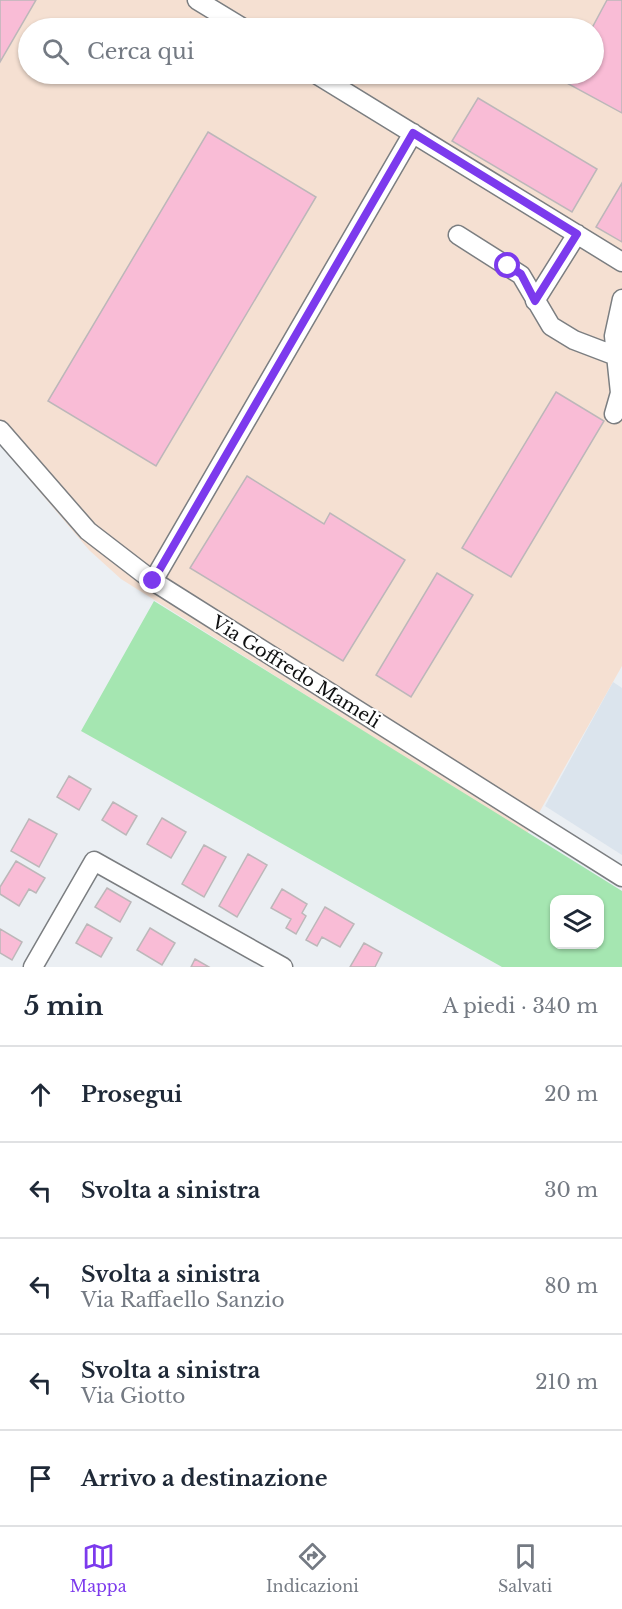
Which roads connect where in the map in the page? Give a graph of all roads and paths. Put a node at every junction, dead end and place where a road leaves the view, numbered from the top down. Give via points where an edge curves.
1 (197, 0) edge
2 (227, 18) edge
3 (332, 84) edge
4 (413, 133) junction
5 (577, 234) junction
6 (458, 235) dead end
7 (622, 262) edge
8 (622, 299) edge
9 (535, 301) junction
10 (616, 356) junction
11 (614, 414) dead end
12 (0, 430) edge
13 (153, 581) junction
14 (622, 877) edge
15 (33, 967) edge
16 (283, 967) edge

1 - 2 street
3 - 4 street
4 - 5 street
4 - 13 street
5 - 7 street
5 - 9 street
6 - 9 street via 521,274
8 - 10 street via 614,336
9 - 10 street via 550,326
10 - 11 street via 620,393
12 - 13 street, Via Goffredo Mameli via 88,531
13 - 14 street, Via Goffredo Mameli
15 - 16 street via 94,861

